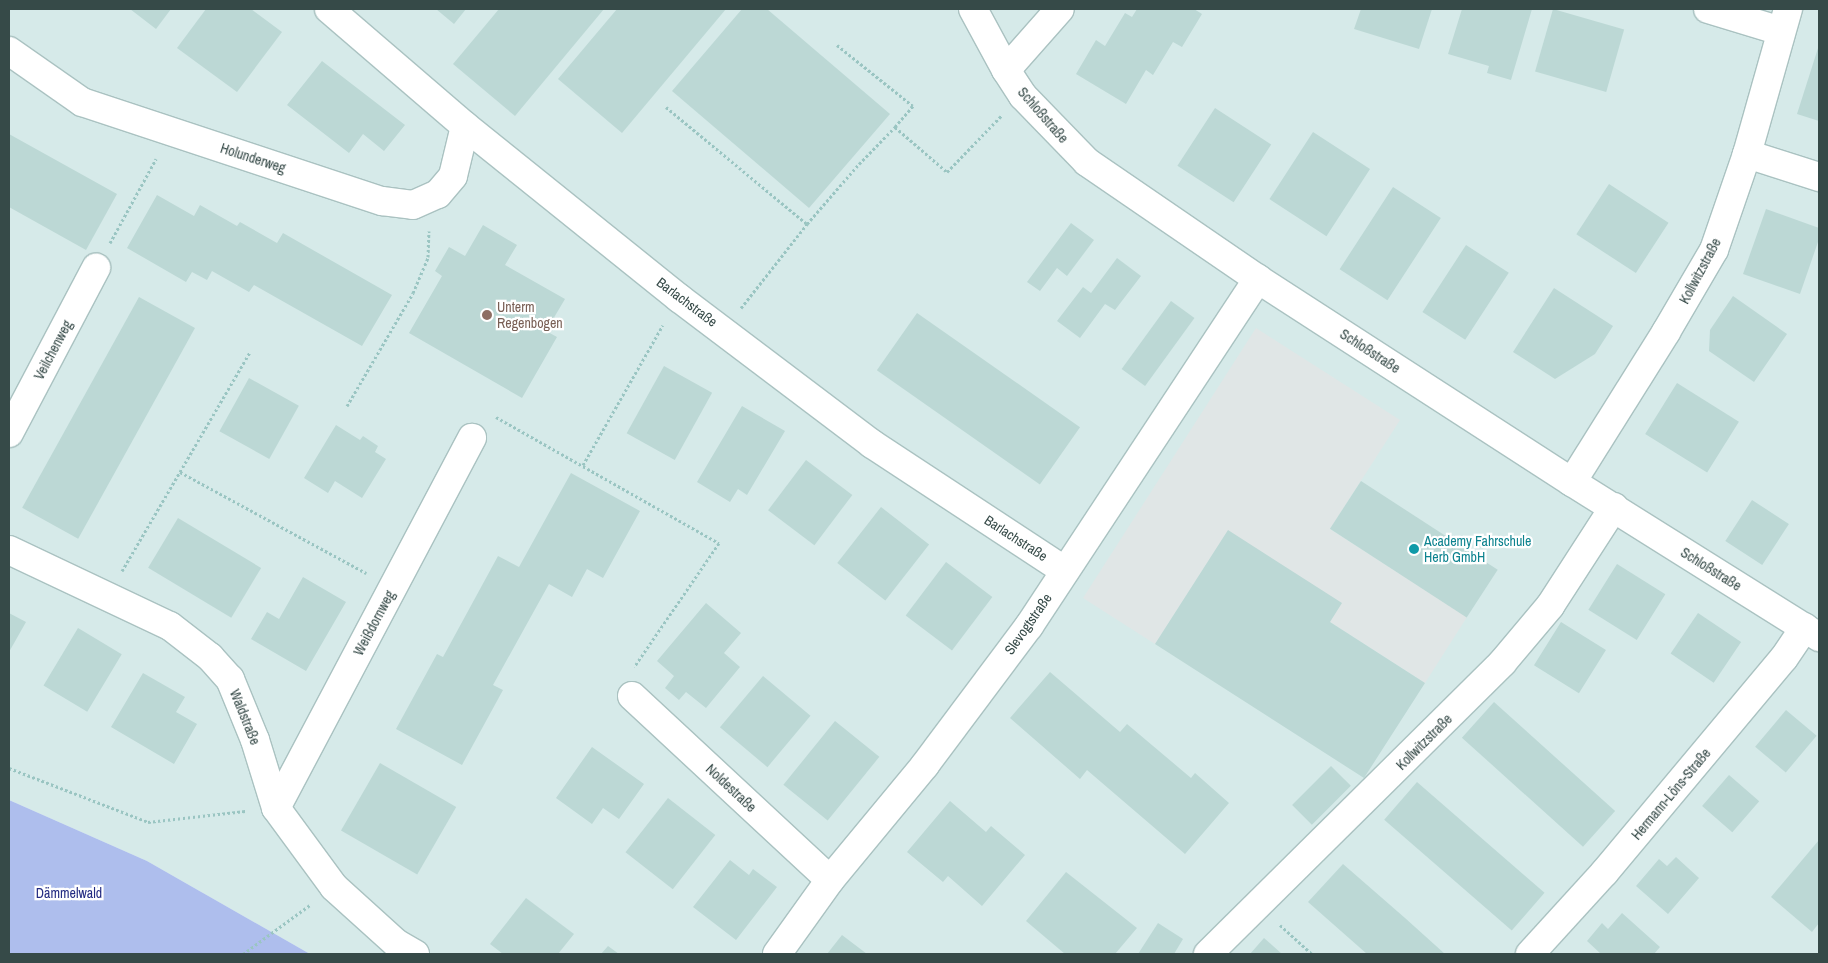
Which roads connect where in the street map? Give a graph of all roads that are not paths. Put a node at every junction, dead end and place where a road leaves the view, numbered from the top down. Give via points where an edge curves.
1 (329, 9) edge
2 (972, 9) edge
3 (1060, 9) edge
4 (1708, 9) edge
5 (1784, 20) edge
6 (9, 51) edge
7 (1006, 70) junction
8 (465, 126) junction
9 (1747, 154) junction
10 (1819, 177) edge
11 (96, 268) road end
12 (1258, 279) junction
13 (9, 433) edge
14 (472, 438) road end
15 (1572, 482) junction
16 (1614, 507) junction
17 (9, 550) edge
18 (1064, 570) junction
19 (1812, 632) edge
20 (632, 696) road end
21 (276, 808) junction
22 (830, 880) junction
23 (415, 954) edge
24 (776, 954) edge
25 (1208, 954) edge
26 (1530, 954) edge

1 - 8 street, Barlachstraße
2 - 7 street, Schloßstraße
3 - 7 street
4 - 5 street
5 - 9 street, Kollwitzstraße
6 - 8 street, Holunderweg via 82,102 382,201 413,205 438,194 453,176
7 - 12 street, Schloßstraße via 1023,96 1087,162
8 - 18 street, Barlachstraße via 679,298 872,444
9 - 10 street
9 - 15 street, Kollwitzstraße via 1714,250
11 - 13 street, Veilchenweg
12 - 15 street, Schloßstraße
12 - 18 street, Slevogtstraße
14 - 21 street, Weißdornweg
15 - 16 street, Schloßstraße
16 - 19 street, Schloßstraße
16 - 25 street, Kollwitzstraße via 1550,606 1502,663
17 - 21 street, Waldstraße via 170,626 210,657 230,680 255,740
18 - 22 street, Slevogtstraße via 1029,626 925,765
19 - 26 street, Hermann-Löns-Straße via 1784,658 1611,865
20 - 22 street, Noldestraße
21 - 23 street, Waldstraße via 334,887 396,943
22 - 24 street, Slevogtstraße

